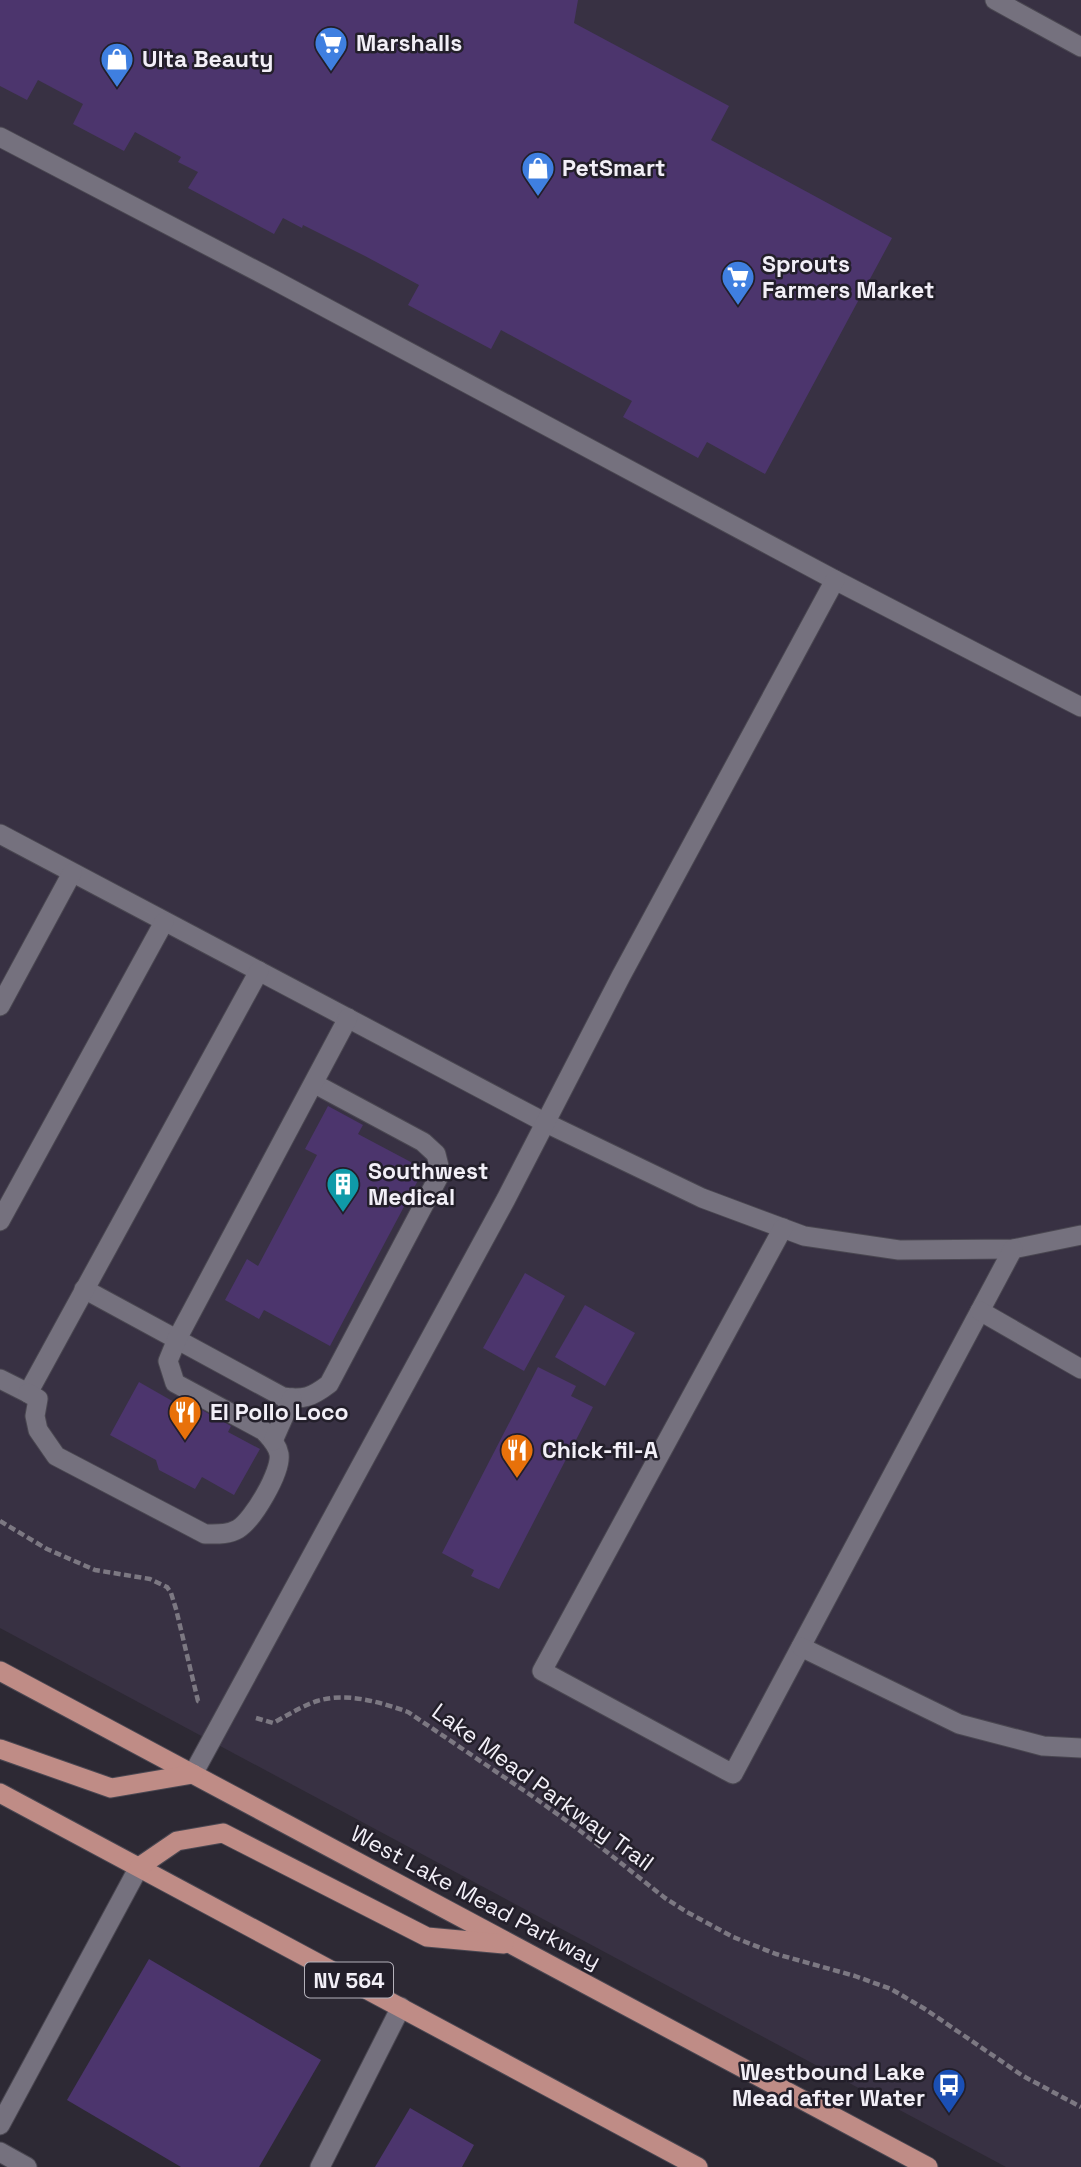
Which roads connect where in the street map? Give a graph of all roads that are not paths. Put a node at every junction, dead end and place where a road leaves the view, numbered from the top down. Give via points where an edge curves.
1 (995, 0) edge
2 (1081, 47) edge
3 (0, 137) edge
4 (835, 580) junction
5 (1081, 707) edge
6 (0, 834) edge
7 (72, 873) junction
8 (164, 922) junction
9 (259, 971) junction
10 (0, 1006) edge
11 (348, 1018) junction
12 (315, 1084) junction
13 (546, 1123) junction
14 (0, 1221) edge
15 (783, 1228) junction
16 (1081, 1235) edge
17 (1013, 1249) junction
18 (84, 1289) junction
19 (980, 1311) junction
20 (177, 1339) junction
21 (1081, 1369) edge
22 (0, 1379) edge
23 (28, 1393) junction
24 (292, 1398) junction
25 (273, 1441) junction
26 (801, 1647) junction
27 (0, 1671) edge
28 (1081, 1748) edge
29 (0, 1749) edge
30 (194, 1774) junction
31 (0, 1793) edge
32 (139, 1867) junction
33 (512, 1944) junction
34 (401, 2007) junction
35 (0, 2125) edge
36 (0, 2152) edge
37 (27, 2167) edge
38 (320, 2167) edge
39 (698, 2167) edge
40 (928, 2167) edge

1 - 2 lane
3 - 4 lane
4 - 5 lane
4 - 13 lane
6 - 7 lane
7 - 8 lane
7 - 10 lane
8 - 9 lane
8 - 14 lane
9 - 11 lane
9 - 18 lane
11 - 12 lane
11 - 13 lane
12 - 20 lane
12 - 24 lane via 423,1142 436,1154 439,1166 438,1178 412,1230 329,1384 317,1394
13 - 15 lane via 702,1198
13 - 30 lane
15 - 17 lane via 804,1236 899,1250
15 - 26 lane via 542,1671 733,1774
16 - 17 lane
17 - 19 lane
18 - 20 lane
18 - 23 lane
19 - 21 lane
19 - 26 lane
20 - 24 lane
20 - 25 lane via 168,1361 175,1383 264,1431
22 - 23 lane
23 - 25 lane via 38,1399 38,1430 57,1456 205,1534 239,1529 259,1508 279,1462
24 - 25 lane
26 - 28 lane via 959,1724 1043,1746
27 - 30 main road, West Lake Mead Parkway
29 - 30 main road via 111,1788
30 - 33 main road, West Lake Mead Parkway
31 - 32 main road, NV 564
32 - 33 main road via 177,1841 223,1833 427,1937
32 - 34 main road, NV 564
32 - 35 lane
33 - 40 main road, West Lake Mead Parkway
34 - 38 lane
34 - 39 main road, NV 564
36 - 37 lane

